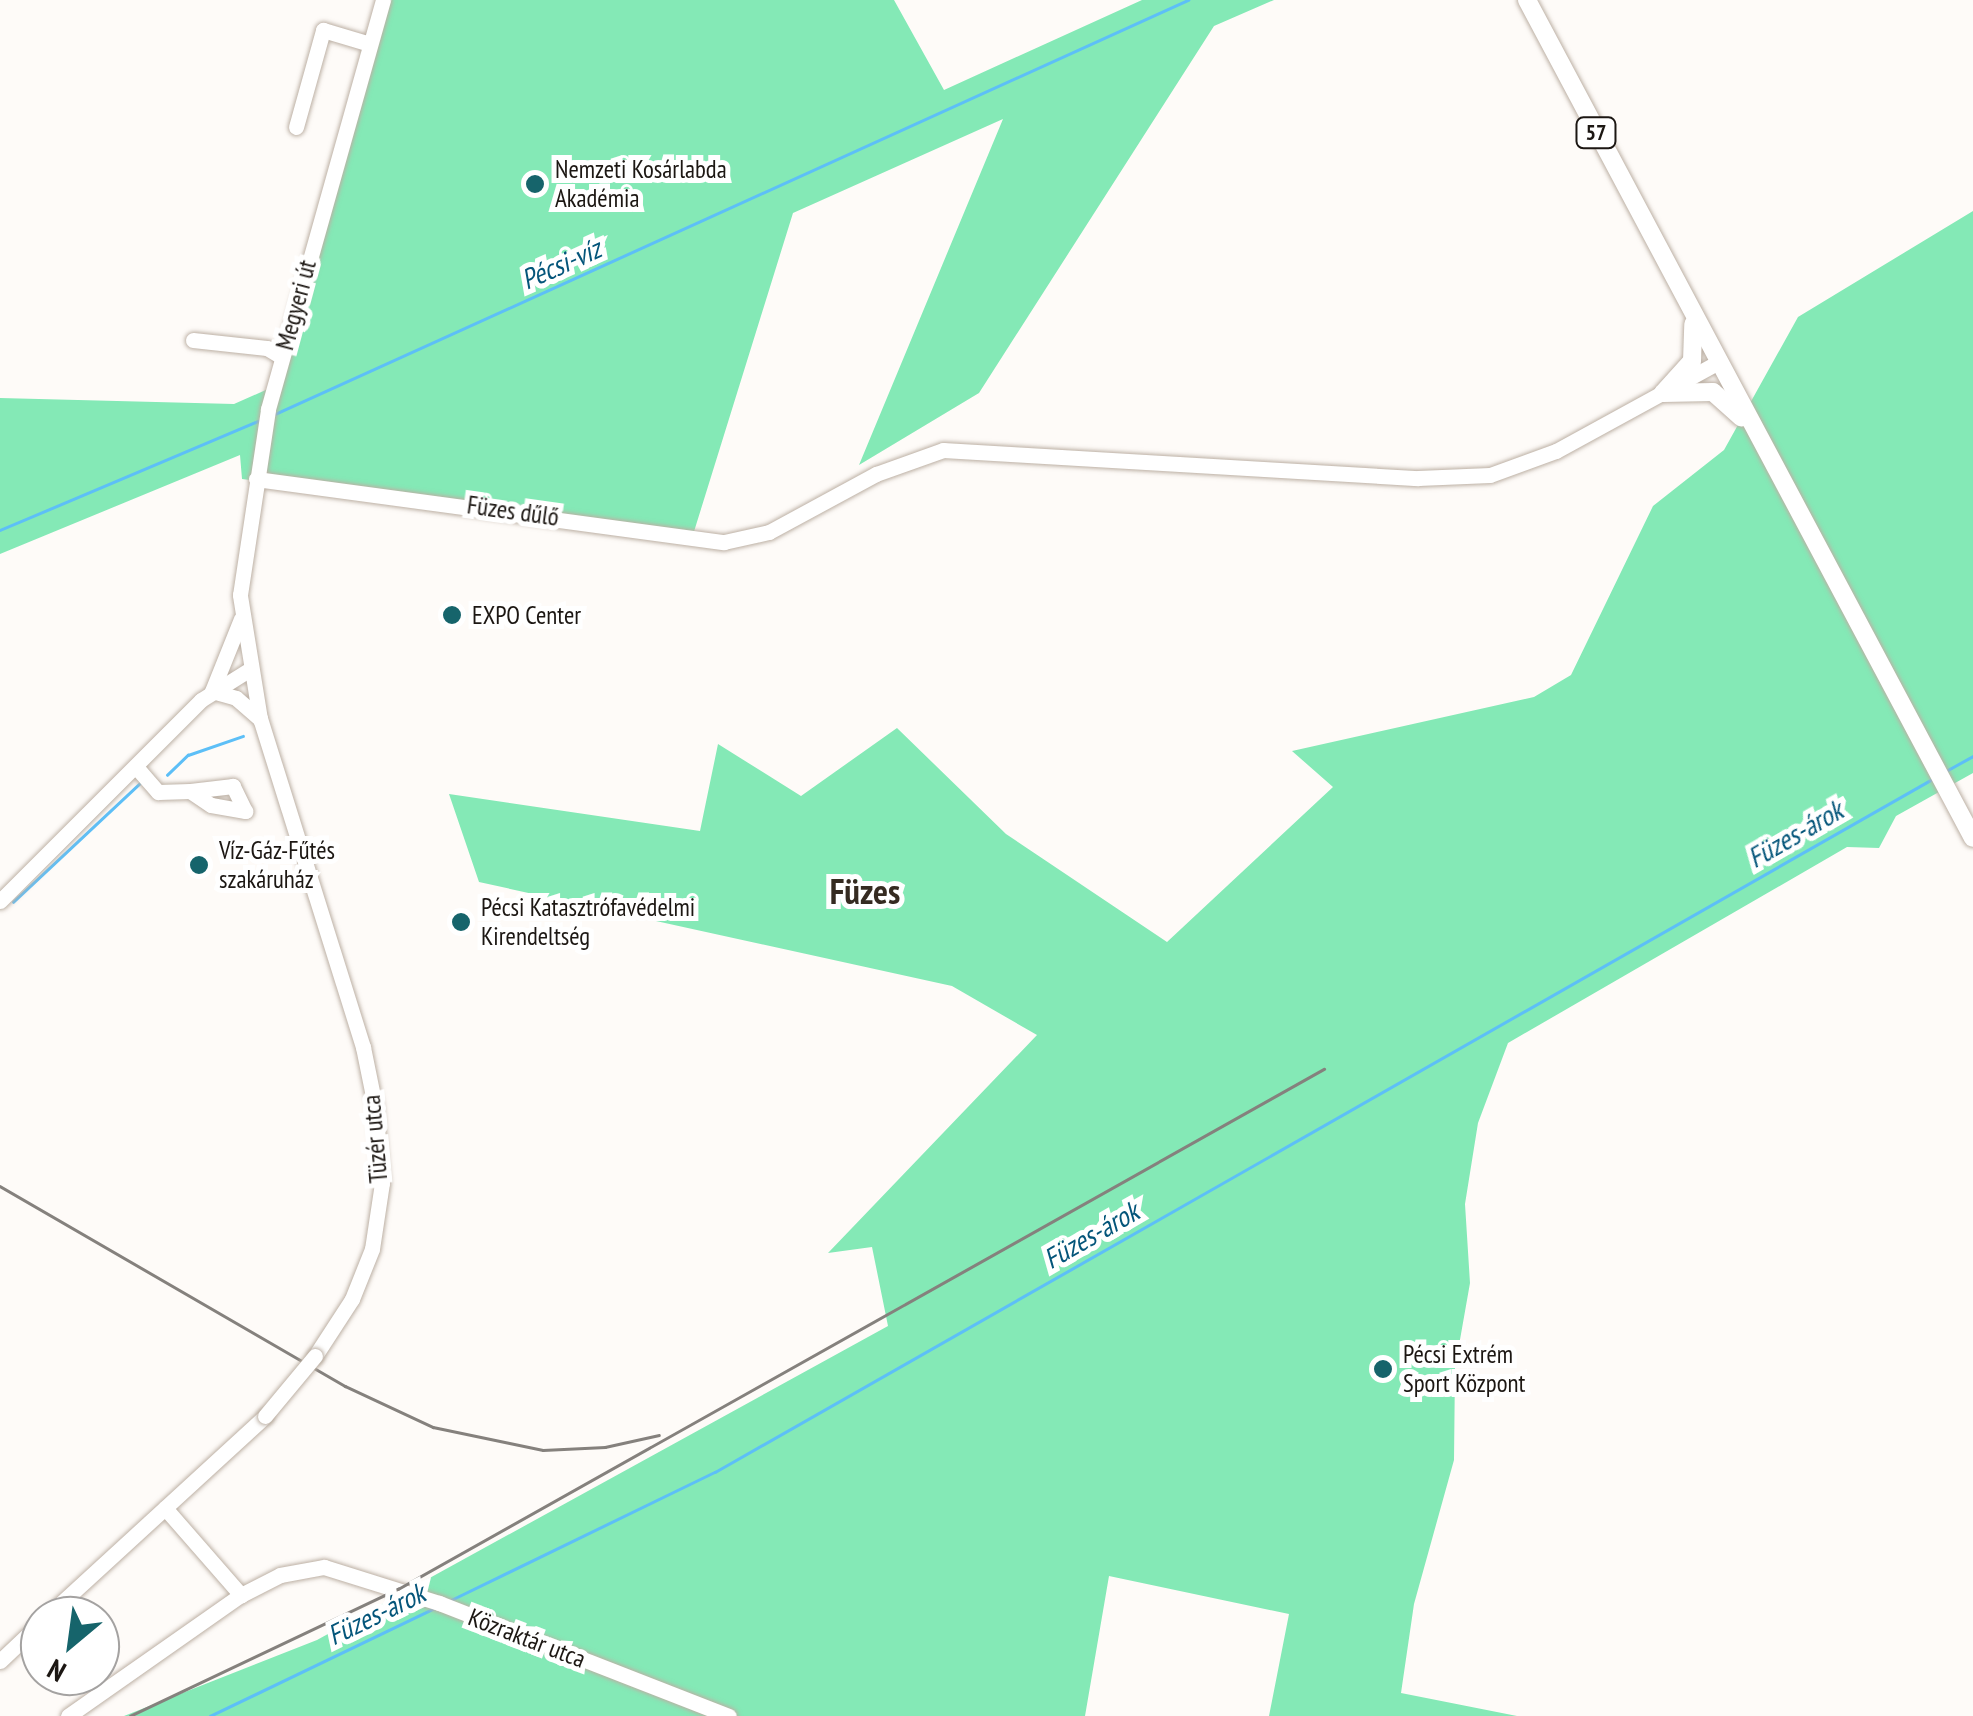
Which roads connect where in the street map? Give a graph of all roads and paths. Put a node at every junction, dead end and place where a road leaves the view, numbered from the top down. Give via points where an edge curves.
1 (383, 0) edge
2 (1526, 0) edge
3 (370, 44) junction
4 (296, 127) dead end
5 (1692, 314) junction
6 (193, 340) dead end
7 (282, 357) junction
8 (1717, 363) junction
9 (1663, 393) junction
10 (1750, 422) junction
11 (258, 450) junction
12 (256, 479) junction
13 (279, 482) junction
14 (248, 526) junction
15 (242, 615) junction
16 (248, 671) junction
17 (212, 692) junction
18 (260, 719) junction
19 (137, 768) junction
20 (190, 791) dead end
21 (1973, 838) edge
22 (0, 902) edge
23 (165, 1508) junction
24 (70, 1596) edge
25 (240, 1596) junction
26 (20, 1642) edge
27 (0, 1661) edge
28 (68, 1716) edge
29 (729, 1716) edge

1 - 3 street, Megyeri út
2 - 5 main road, 57
3 - 4 street via 323,30
3 - 7 street, Megyeri út
5 - 8 main road, 57
5 - 9 main road via 1692,361
6 - 7 street via 267,348
7 - 11 street, Megyeri út
8 - 9 street, Füzes dűlő
8 - 10 main road, 57
9 - 10 main road via 1713,392
9 - 13 street, Füzes dűlő via 1556,451 1490,474 1418,478 942,450 876,474 769,532 724,542
10 - 21 main road, 57
11 - 12 street, Megyeri út
11 - 13 street
12 - 13 street, Füzes dűlő
12 - 14 street, Megyeri út
13 - 14 street
14 - 15 street, Megyeri út
15 - 16 street, Megyeri út
15 - 17 street, Megyeri út
16 - 17 street, Megyeri út
16 - 18 street, Tüzér utca
17 - 18 street via 236,698
17 - 19 street, Megyeri út
18 - 23 street, Tüzér utca, bridge via 364,1047 380,1164 372,1250 352,1299 315,1356 265,1416
19 - 20 street via 158,792
19 - 22 street, Megyeri út
23 - 24 street, Tüzér utca
23 - 25 street
25 - 28 street, Közraktár utca
25 - 29 street, Közraktár utca via 280,1575 324,1567 446,1606
26 - 27 street

